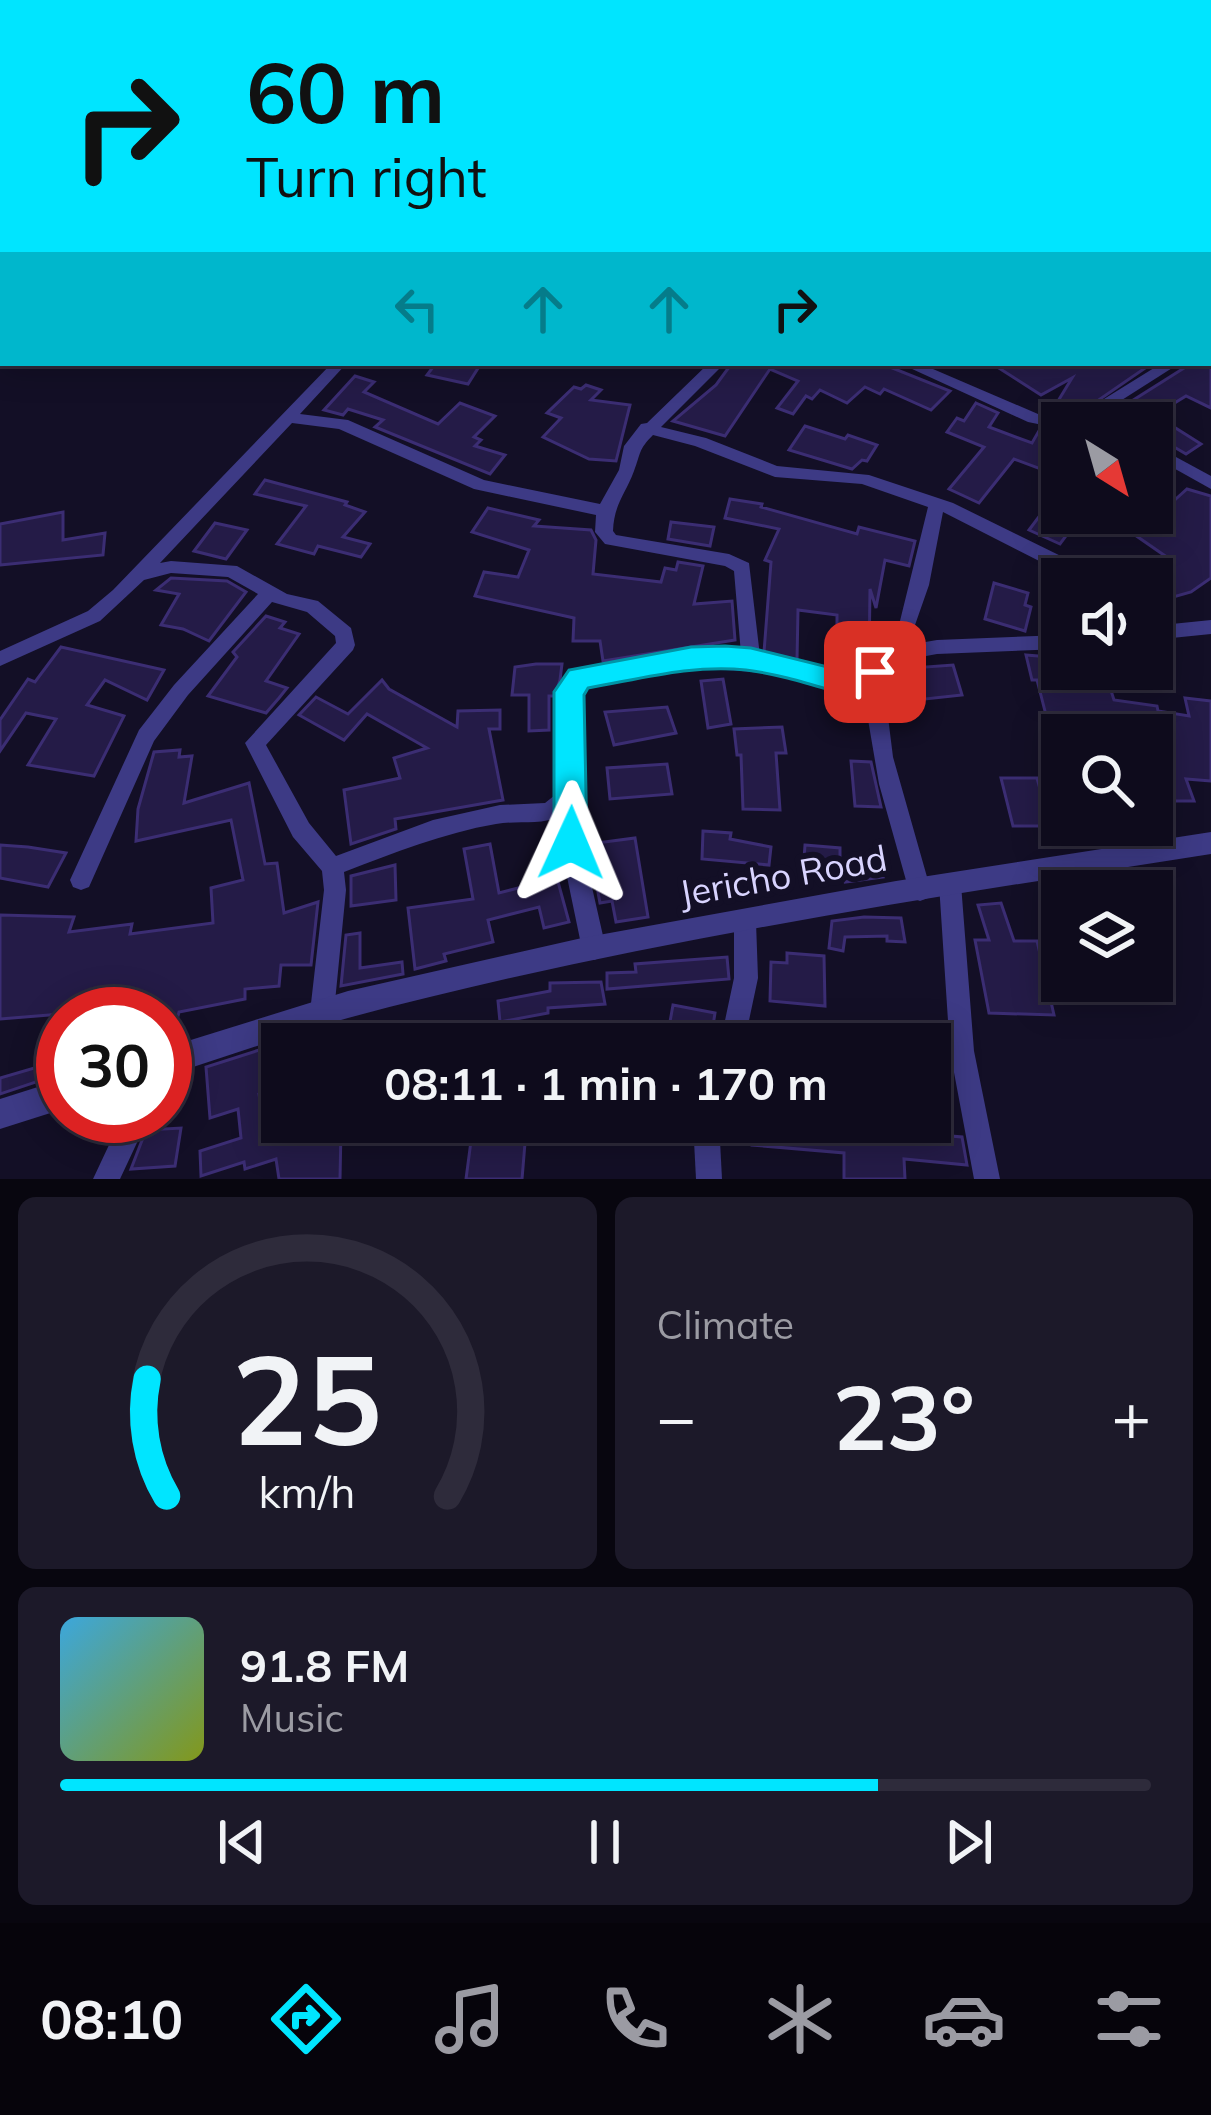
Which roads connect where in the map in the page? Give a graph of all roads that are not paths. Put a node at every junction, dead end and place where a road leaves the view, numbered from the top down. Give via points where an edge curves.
1 (337, 366) edge
2 (715, 366) edge
3 (919, 366) edge
4 (1168, 366) edge
5 (1109, 402) edge
6 (291, 418) junction
7 (1041, 420) edge
8 (647, 428) junction
9 (1173, 461) edge
10 (1211, 483) edge
11 (938, 504) junction
12 (604, 511) junction
13 (1050, 558) edge
14 (138, 575) junction
15 (271, 592) junction
16 (1211, 627) edge
17 (1173, 631) edge
18 (1041, 643) edge
19 (893, 655) junction
20 (0, 659) edge
21 (751, 659) junction
22 (873, 691) junction
23 (571, 794) junction
24 (549, 812) junction
25 (571, 831) junction
26 (1211, 843) edge
27 (332, 867) junction
28 (80, 880) dead end
29 (950, 884) junction
30 (920, 891) junction
31 (746, 922) junction
32 (594, 949) junction
33 (322, 1012) junction
34 (736, 1023) edge
35 (192, 1053) edge
36 (36, 1103) edge
37 (0, 1114) edge
38 (124, 1143) edge
39 (707, 1143) edge
40 (106, 1179) edge
41 (709, 1179) edge
42 (988, 1179) edge

1 - 6 street
2 - 8 street
3 - 7 street
4 - 5 street
6 - 12 street via 342,424 480,485
6 - 14 street
8 - 11 street via 775,471 862,479
8 - 12 street
9 - 10 street
11 - 13 street
11 - 19 street
12 - 21 street via 610,539 742,568
14 - 15 street via 212,568
14 - 20 street via 94,616
15 - 27 street via 312,607 344,632 346,645 255,743 301,830
15 - 28 street via 146,736
16 - 17 street
18 - 19 street
19 - 22 street via 873,675
21 - 22 street
21 - 23 street via 691,658 575,681
22 - 30 street
23 - 24 street
23 - 25 street
24 - 25 street
24 - 27 street via 433,830
25 - 32 street
26 - 29 street, Jericho Road
27 - 33 street
29 - 30 street, Jericho Road
29 - 42 street via 962,1051
30 - 31 street, Jericho Road
31 - 32 street, Jericho Road
31 - 34 street
32 - 33 street, Jericho Road
33 - 35 street, Jericho Road
36 - 37 street
38 - 40 street
39 - 41 street

